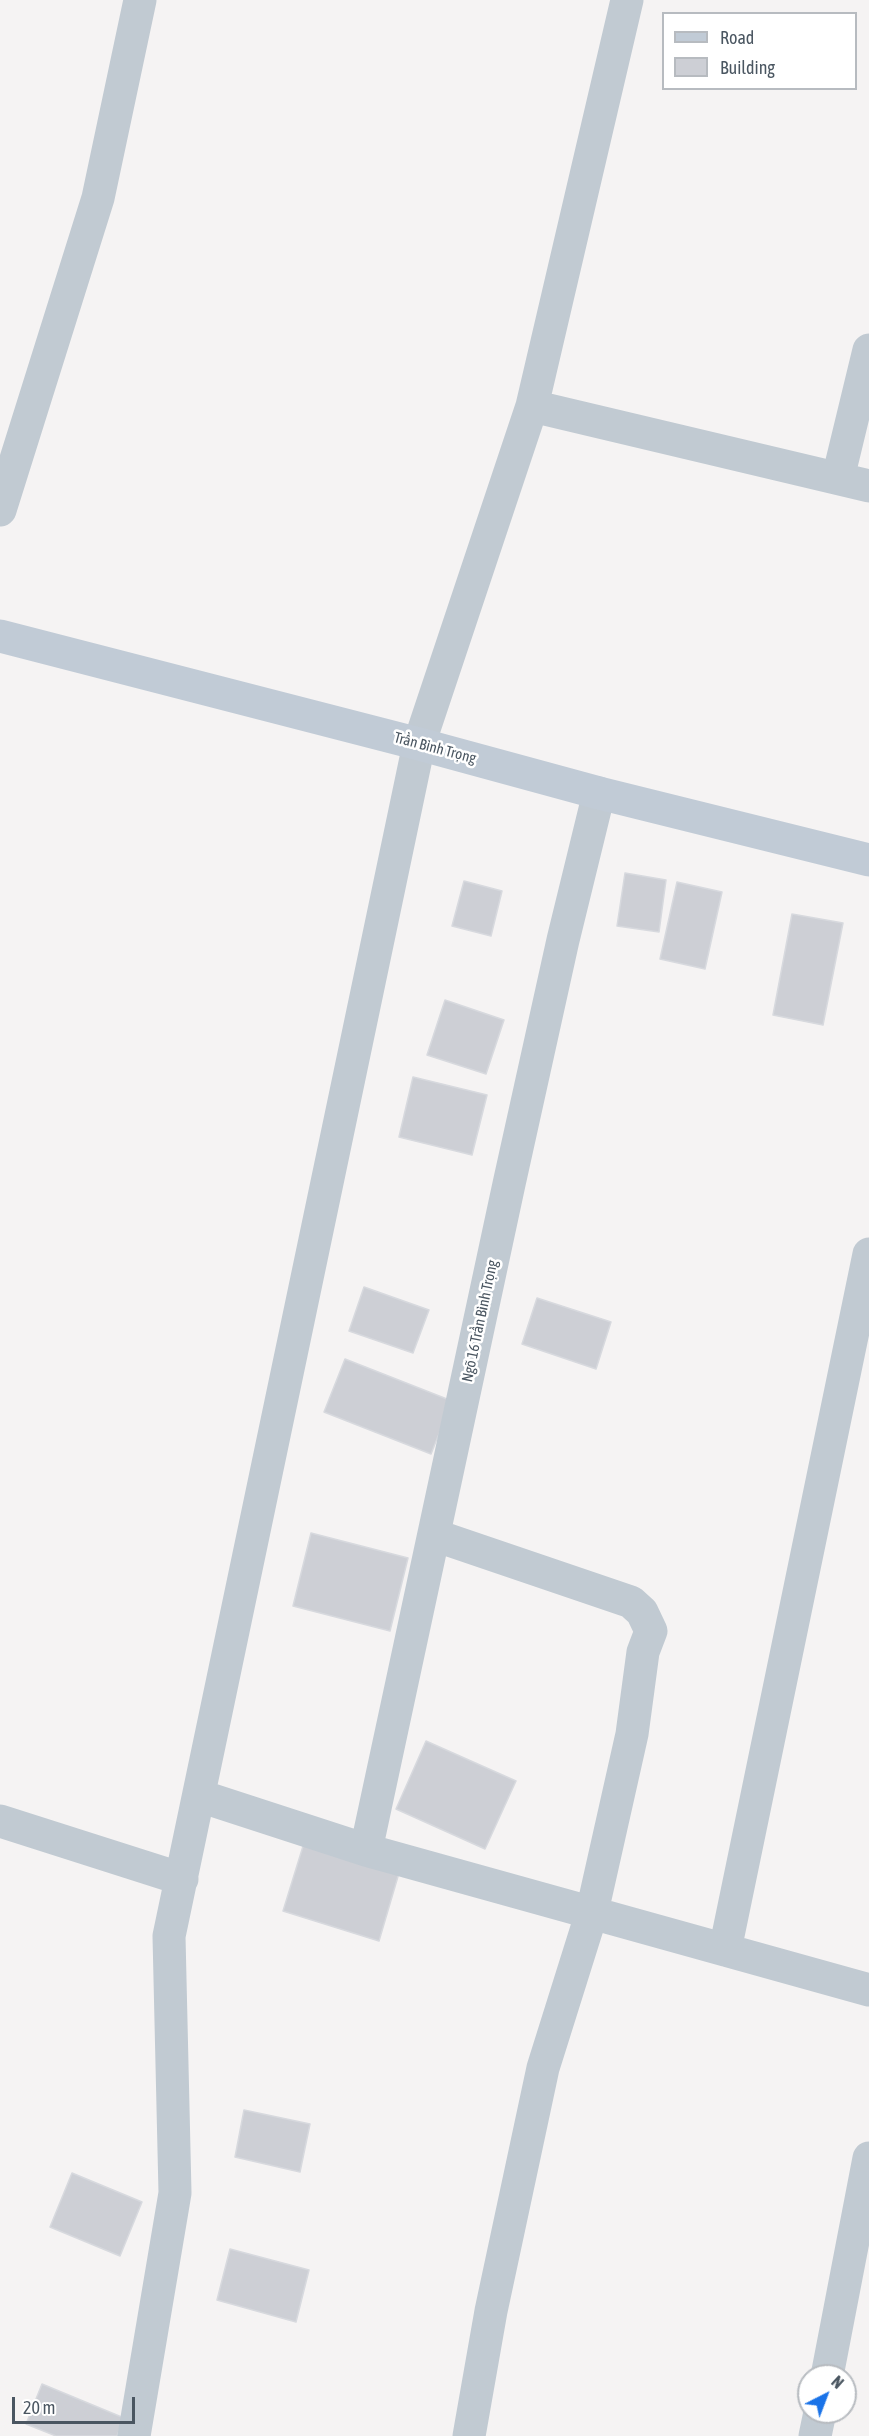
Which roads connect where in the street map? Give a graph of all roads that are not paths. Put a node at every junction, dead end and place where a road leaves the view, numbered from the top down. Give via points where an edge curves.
1 (140, 0) edge
2 (627, 0) edge
3 (869, 350) edge
4 (532, 406) junction
5 (854, 482) edge
6 (0, 510) edge
7 (0, 636) edge
8 (419, 744) junction
9 (599, 793) junction
10 (869, 860) edge
11 (869, 1254) edge
12 (434, 1535) junction
13 (200, 1796) junction
14 (0, 1821) edge
15 (366, 1850) junction
16 (182, 1879) junction
17 (592, 1912) junction
18 (725, 1950) junction
19 (869, 1990) edge
20 (869, 2158) edge
21 (828, 2364) edge
22 (134, 2436) edge
23 (469, 2436) edge

1 - 6 street via 98,198
2 - 4 street
3 - 5 street
4 - 5 street
4 - 8 street
7 - 8 street, Trần Bình Trọng
8 - 9 street, Trần Bình Trọng
8 - 13 street
9 - 10 street, Trần Bình Trọng
9 - 12 street, Ngõ 16 Trần Bình Trọng via 563,940
11 - 18 street
12 - 15 street, Ngõ 16 Trần Bình Trọng
12 - 17 street via 631,1602 642,1612 651,1631 643,1652 632,1734
13 - 15 street
13 - 16 street
14 - 16 street
15 - 17 street
16 - 22 street via 170,1936 175,2193
17 - 18 street
17 - 23 street via 543,2068 491,2311
18 - 19 street
20 - 21 street

